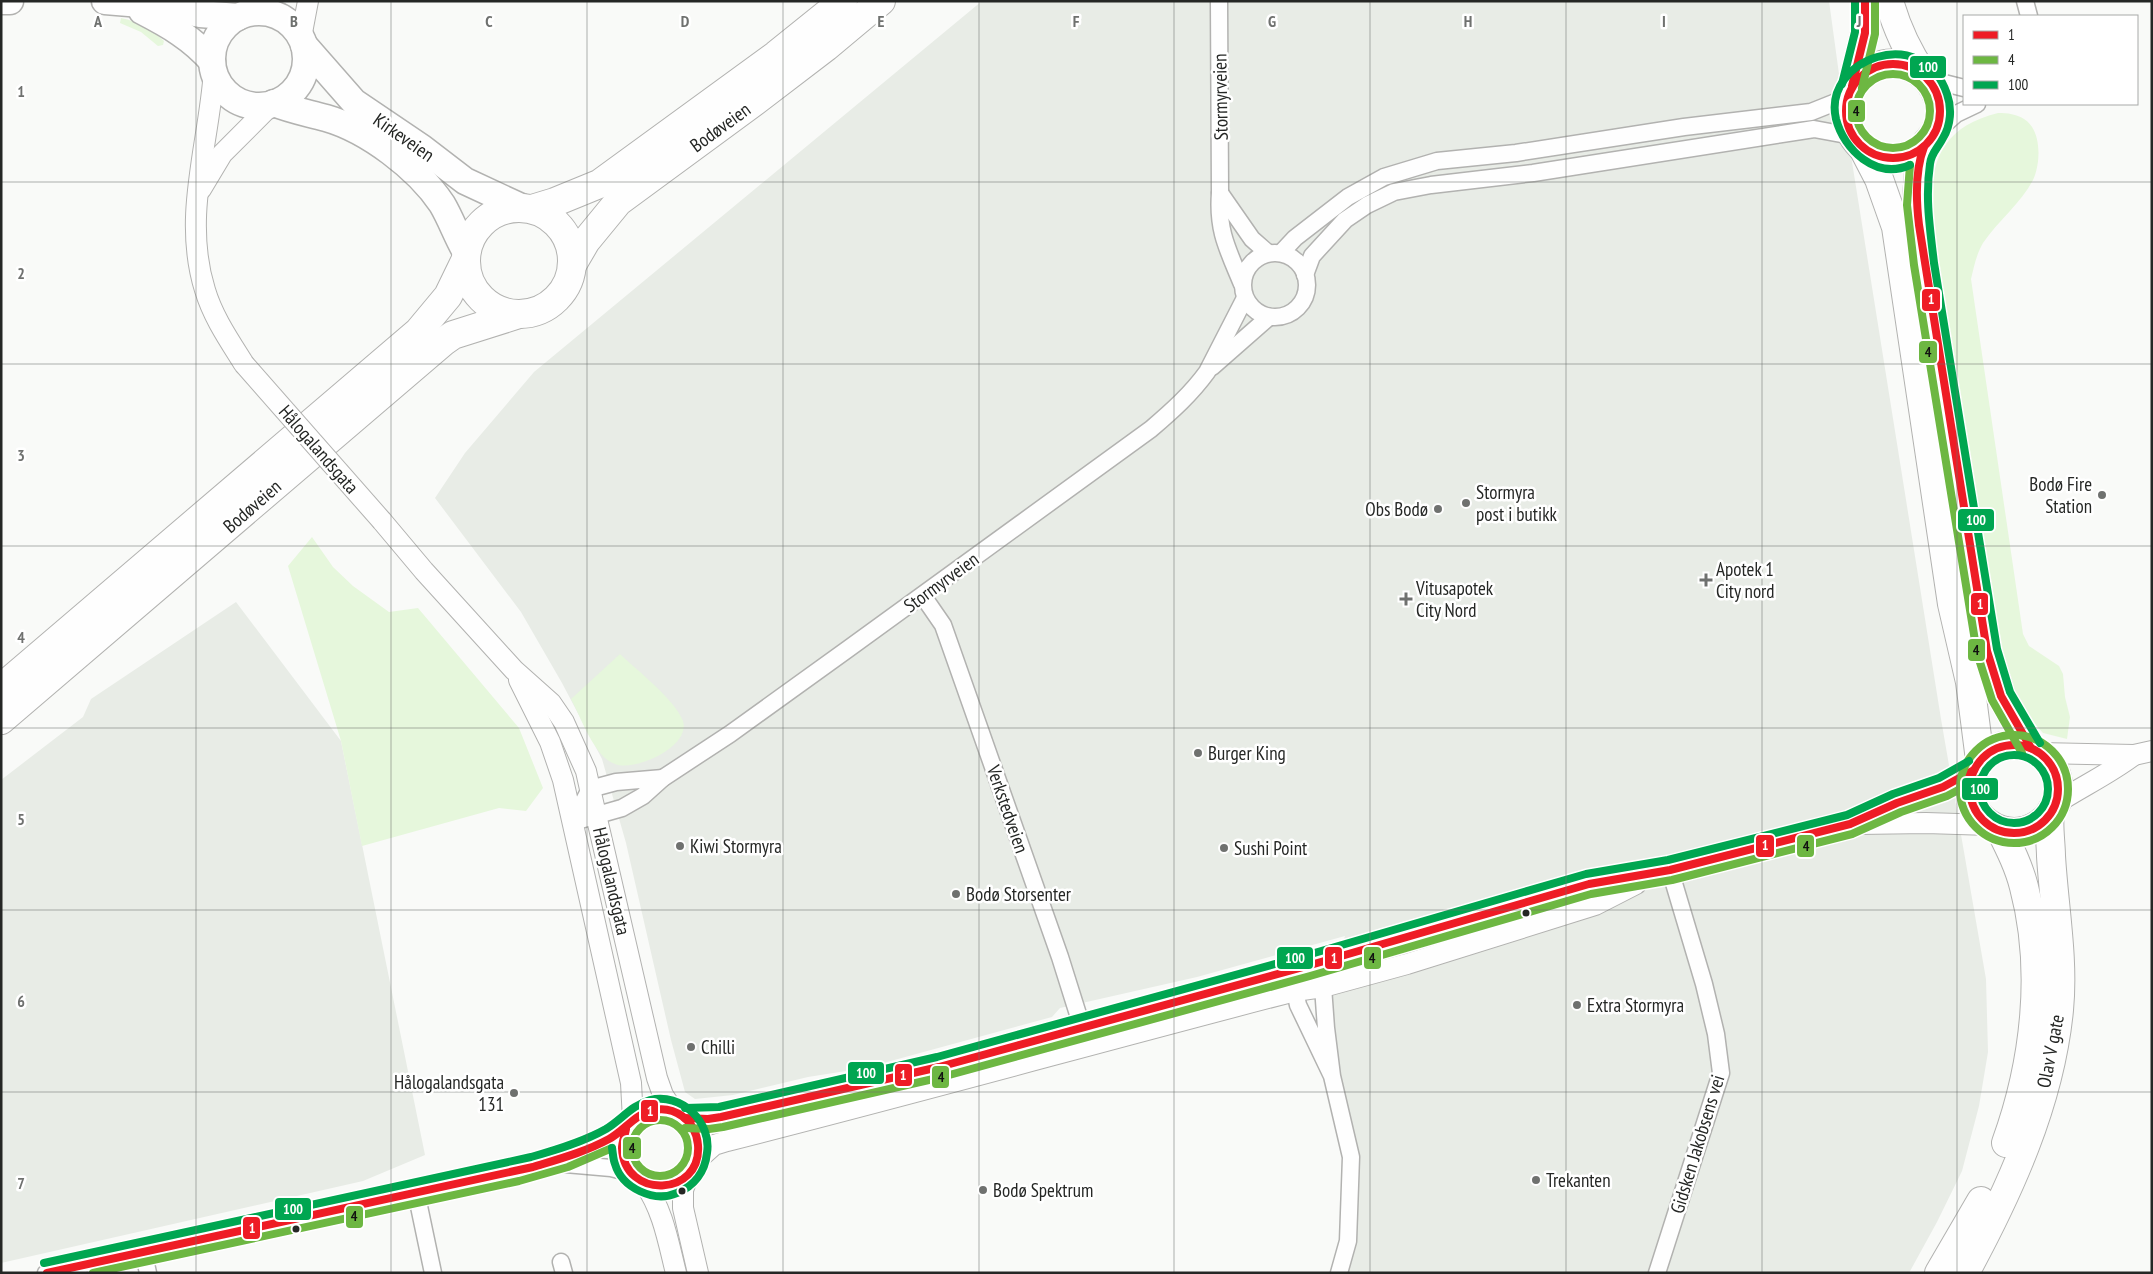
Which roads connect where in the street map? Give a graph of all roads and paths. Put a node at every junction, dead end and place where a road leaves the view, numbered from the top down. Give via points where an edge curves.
1 (1, 1) edge
2 (10, 1) edge
3 (105, 1) edge
4 (308, 1) edge
5 (843, 1) edge
6 (881, 1) edge
7 (1219, 1) edge
8 (1865, 1) edge
9 (1889, 1) edge
10 (2025, 1) edge
11 (130, 4) junction
12 (250, 10) edge
13 (2029, 15) edge
14 (302, 41) junction
15 (213, 66) junction
16 (1925, 77) junction
17 (1963, 88) edge
18 (1849, 92) junction
19 (273, 103) junction
20 (1975, 105) edge
21 (1930, 140) junction
22 (1858, 143) junction
23 (1220, 193) junction
24 (198, 195) junction
25 (526, 208) junction
26 (1275, 253) junction
27 (465, 257) junction
28 (572, 265) junction
29 (1305, 275) junction
30 (1243, 291) junction
31 (516, 314) junction
32 (1268, 317) junction
33 (1207, 372) junction
34 (924, 596) junction
35 (514, 670) junction
36 (1, 688) edge
37 (1, 720) edge
38 (2036, 750) junction
39 (2143, 753) edge
40 (1977, 765) junction
41 (663, 778) junction
42 (590, 788) junction
43 (2053, 809) junction
44 (597, 816) junction
45 (573, 822) junction
46 (1850, 824) junction
47 (1995, 828) junction
48 (1670, 870) junction
49 (1307, 966) junction
50 (1324, 987) junction
51 (1295, 991) junction
52 (1082, 1027) junction
53 (1332, 1076) junction
54 (679, 1115) junction
55 (630, 1124) junction
56 (549, 1162) junction
57 (693, 1167) junction
58 (638, 1178) junction
59 (416, 1192) junction
60 (143, 1250) junction
61 (46, 1273) edge
62 (148, 1273) edge
63 (433, 1273) edge
64 (676, 1273) edge
65 (698, 1273) edge
66 (1339, 1273) edge
67 (1657, 1273) edge
68 (1938, 1273) edge
69 (1965, 1273) edge

1 - 2 main road
3 - 11 main road, Kirkeveien
4 - 14 street
5 - 25 highway, Bodøveien via 776,55 599,184 555,202
6 - 28 highway, Bodøveien via 758,99 618,202 586,241
7 - 23 street, Stormyrveien
8 - 18 highway, Olav V gate via 1865,33
9 - 16 highway, Olav V gate via 1906,49
10 - 13 street
11 - 12 main road, Kirkeveien via 153,4 200,14
11 - 15 main road, Kirkeveien via 198,45
12 - 14 main road, Kirkeveien via 277,15 289,23
12 - 15 main road via 230,22 219,35 213,51
14 - 19 main road via 305,68 299,83 286,97
14 - 25 main road, Kirkeveien via 354,102 465,181
15 - 19 main road, Kirkeveien via 223,88 235,99 250,104
15 - 24 street, Hålogalandsgata via 212,104
16 - 17 street
16 - 18 highway via 1903,64 1885,64 1868,70
16 - 21 highway, Olav V gate via 1940,104 1939,123
18 - 22 highway, Olav V gate via 1846,124
18 - 26 street via 1811,112 1437,161 1384,177 1348,197
19 - 24 street, Hålogalandsgata via 222,154
19 - 27 main road, Kirkeveien via 327,118 370,138 414,171 442,204
20 - 21 street via 1956,114
21 - 22 highway via 1915,153 1895,159 1884,158
21 - 38 highway, Olav V gate via 1918,196 1924,264 1987,651 2001,696
22 - 29 street via 1814,129 1394,192 1345,220 1312,256
22 - 40 highway, Olav V gate via 1879,179 1896,227 1952,604 1970,682
23 - 26 street via 1252,239
23 - 30 street, Stormyrveien via 1220,229
24 - 35 street, Hålogalandsgata, bridge via 195,214 198,266 205,291 244,364
25 - 27 highway, Bodøveien via 502,210 488,217 476,229
25 - 28 highway, Bodøveien via 551,218 565,234 572,253
26 - 29 street via 1292,257
26 - 30 street via 1258,257 1250,264 1244,273
27 - 31 highway, Bodøveien via 469,280 479,297 495,309
27 - 36 highway, Bodøveien via 448,296 418,332
28 - 31 highway, Bodøveien via 565,288 549,305 539,311
29 - 32 street via 1307,290 1301,304 1287,315
30 - 32 street via 1250,307
30 - 33 street, Stormyrveien
31 - 37 highway, Bodøveien via 453,335 443,342
32 - 33 street, Stormyrveien
33 - 34 street, Stormyrveien via 1178,406 1151,428
34 - 41 street, Stormyrveien
34 - 52 street, Verkstedveien via 943,625
35 - 42 street, Hålogalandsgata via 551,704 564,722 586,771
35 - 45 street, Hålogalandsgata via 550,742
38 - 39 street
38 - 40 highway via 2008,745 1992,750
38 - 43 highway, Olav V gate via 2055,773 2058,785
39 - 43 street
40 - 46 street via 1943,788 1897,803
40 - 47 highway, Olav V gate via 1970,790 1972,800 1982,818
41 - 42 street, Stormyrveien
41 - 44 street, Stormyrveien via 643,796 622,808
42 - 44 street, Hålogalandsgata
42 - 45 street
43 - 47 highway via 2041,824 2028,830 2015,833
43 - 69 highway, Olav V gate via 2052,871 2061,972 2059,1011 2050,1063 2027,1139
44 - 45 street, Stormyrveien
44 - 54 street, Hålogalandsgata via 657,1078 663,1095
45 - 55 street, Hålogalandsgata via 631,1083
46 - 47 street via 1926,823
46 - 48 street
47 - 68 highway, Olav V gate via 2015,858 2030,916 2035,966 2029,1060 2012,1125 1995,1171 1976,1212
48 - 49 street via 1589,884
48 - 50 street via 1595,905
48 - 67 street, Gidsken Jakobsens vei via 1704,984 1721,1073
49 - 50 street
49 - 51 street
49 - 52 street
50 - 51 street
50 - 53 street
51 - 53 street via 1298,1005
51 - 57 street via 727,1141 714,1145
52 - 54 street via 939,1067 765,1108 708,1119
53 - 66 street via 1351,1157 1348,1241
54 - 55 street via 666,1109 648,1111
54 - 57 street, Hålogalandsgata via 696,1133 698,1152
55 - 56 street via 610,1138
55 - 58 street, Hålogalandsgata via 623,1137 622,1156
56 - 58 street via 611,1168
56 - 59 street
57 - 58 street via 682,1180 663,1186
57 - 65 street, Hålogalandsgata via 683,1190 683,1208
58 - 64 street, Hålogalandsgata via 655,1198
59 - 60 street
59 - 63 street
60 - 61 street
60 - 62 street

